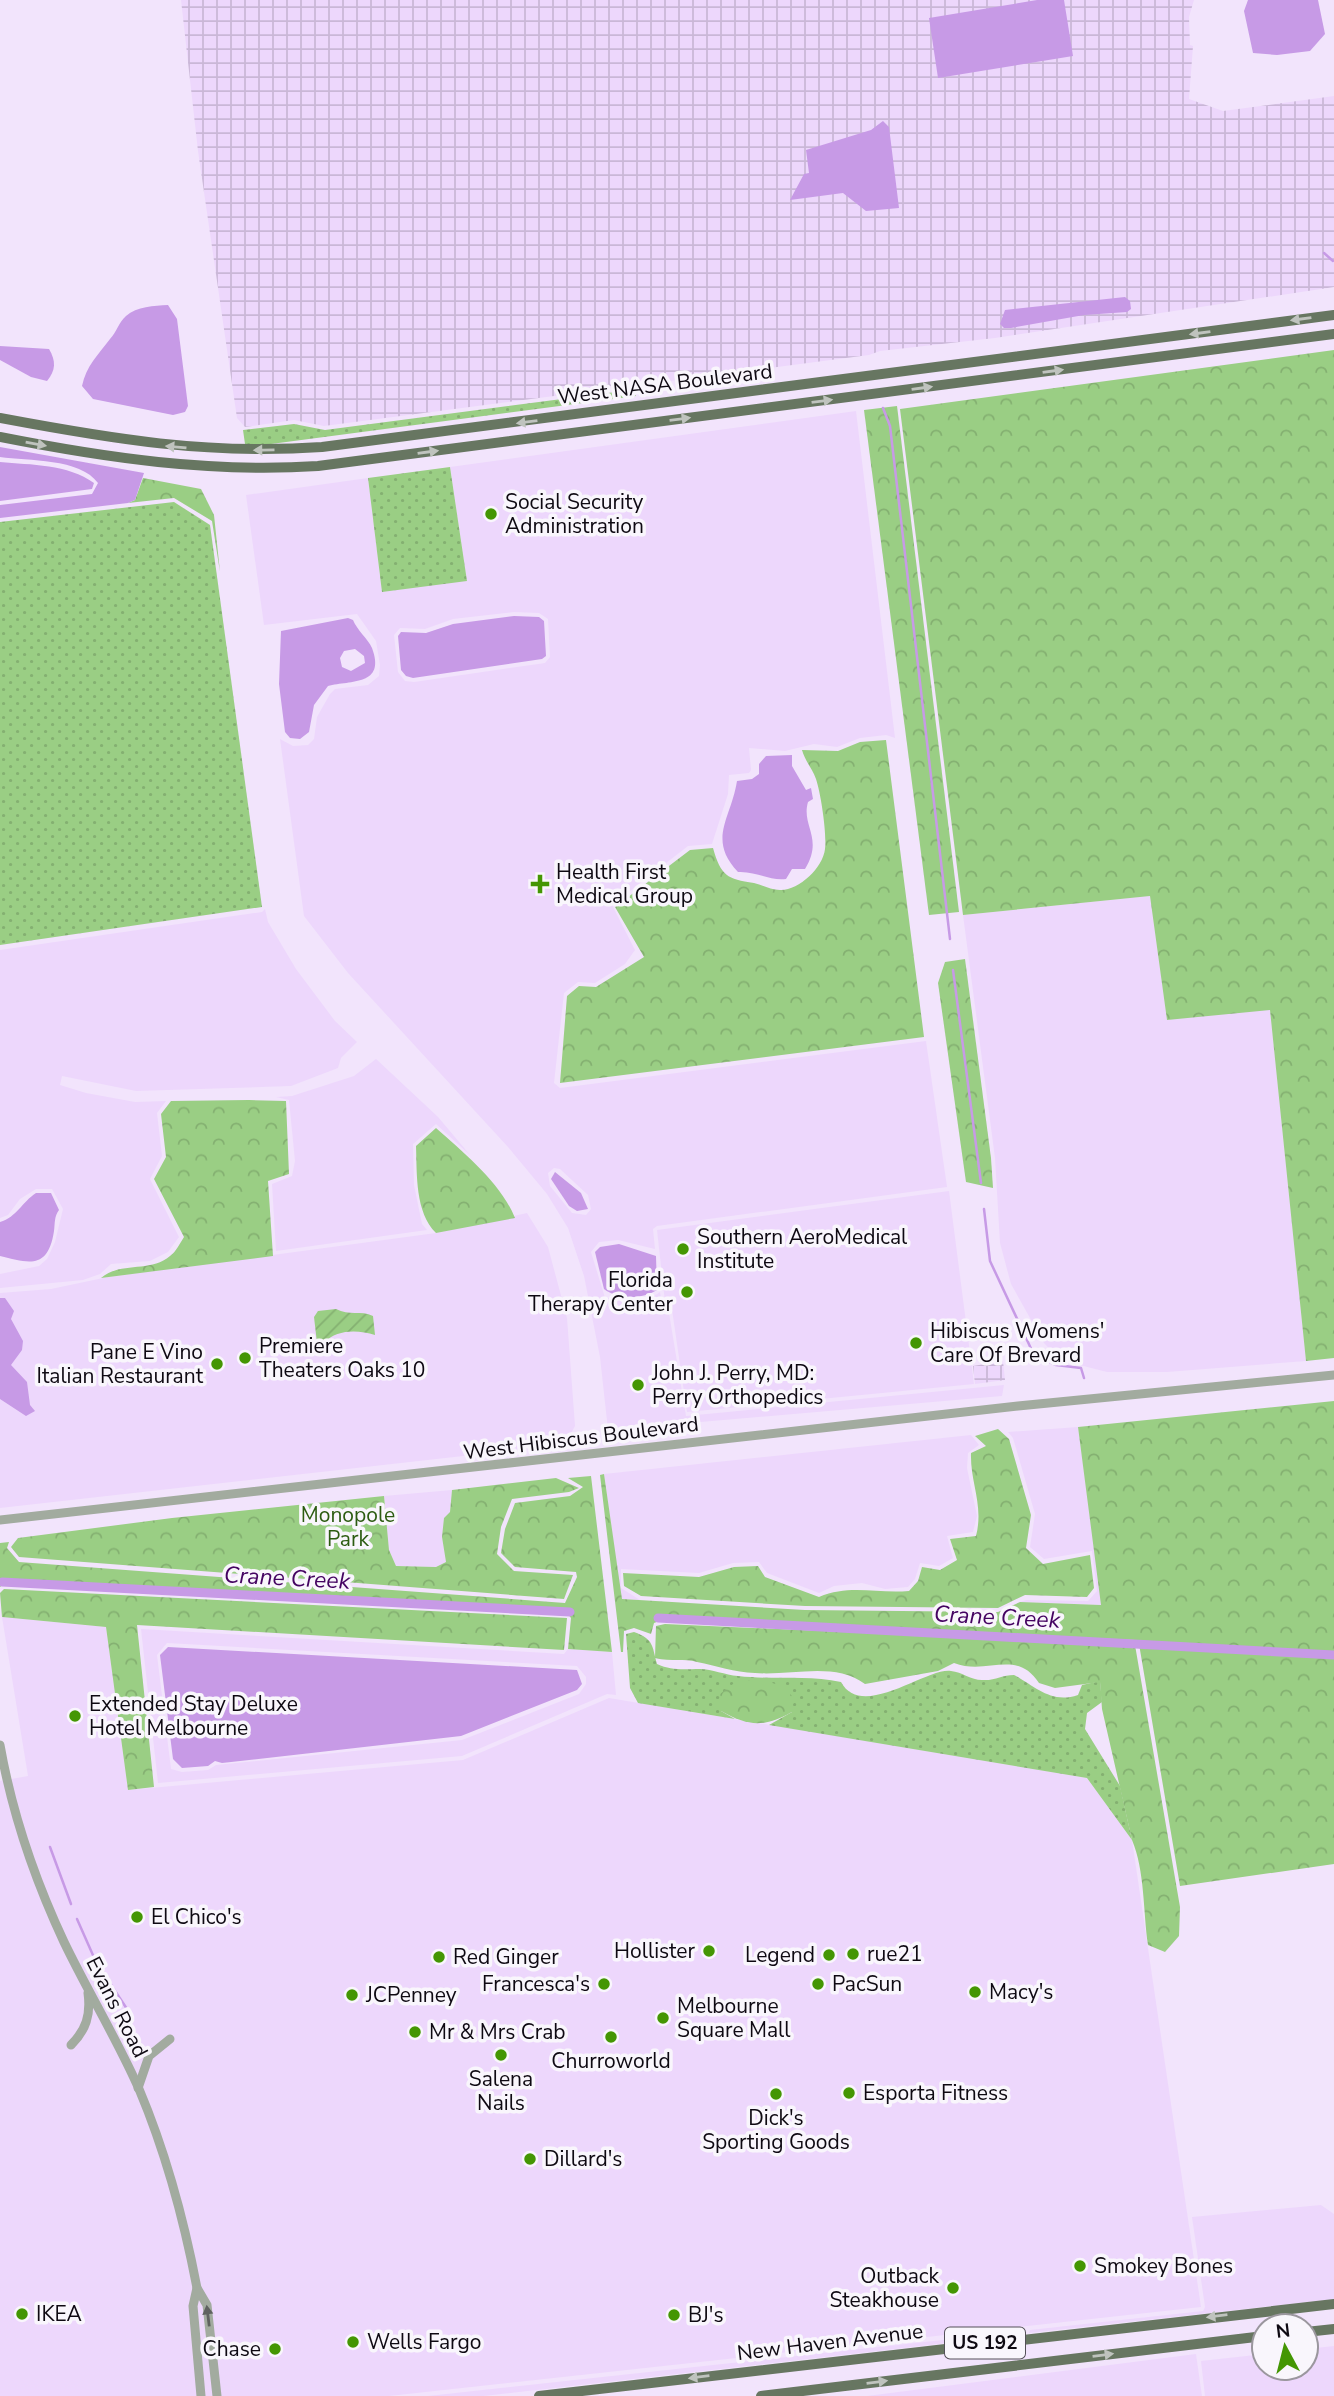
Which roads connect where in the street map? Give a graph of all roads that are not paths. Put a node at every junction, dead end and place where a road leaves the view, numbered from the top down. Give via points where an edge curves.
1 (1334, 315) edge
2 (1334, 334) edge
3 (965, 364) junction
4 (986, 380) junction
5 (619, 410) junction
6 (0, 418) edge
7 (621, 427) junction
8 (0, 437) edge
9 (1334, 1375) edge
10 (0, 1520) edge
11 (0, 1745) edge
12 (88, 1988) junction
13 (170, 2039) dead end
14 (71, 2045) dead end
15 (138, 2088) junction
16 (197, 2288) junction
17 (1334, 2304) edge
18 (1250, 2338) edge
19 (570, 2394) edge
20 (201, 2396) edge
21 (217, 2396) edge
22 (547, 2396) edge
23 (761, 2396) edge

1 -> 3 main road, West NASA Boulevard
4 -> 2 main road, West NASA Boulevard
3 - 4 main road
3 - 5 main road, West NASA Boulevard
7 -> 4 main road, West NASA Boulevard
5 -> 6 main road, West NASA Boulevard via 331,447 249,451 151,444
5 - 7 main road
8 -> 7 main road, West NASA Boulevard via 158,464 246,469 336,464
9 - 10 street, West Hibiscus Boulevard
11 - 12 street, Evans Road via 33,1867
12 - 14 street via 88,2022
12 - 15 street, Evans Road
13 - 15 street via 147,2059
15 - 16 street, Evans Road via 173,2183
16 - 20 street, Evans Road via 193,2306
21 -> 16 street, Evans Road via 207,2305
17 -> 19 main road, New Haven Avenue / US 192
23 -> 18 main road, US 192
19 - 22 main road, New Haven Avenue / US 192

